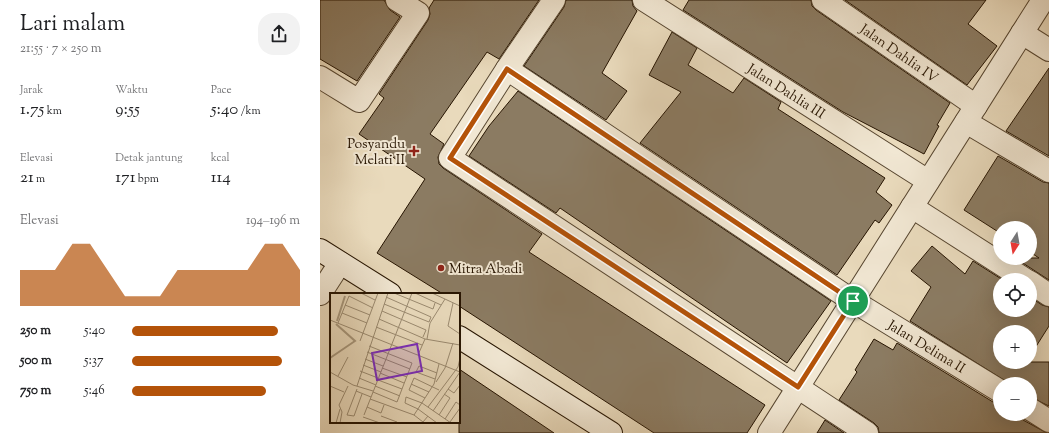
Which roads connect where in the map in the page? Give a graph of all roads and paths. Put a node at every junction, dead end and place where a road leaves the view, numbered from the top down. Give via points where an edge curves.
1 (398, 0) edge
2 (554, 0) edge
3 (644, 0) edge
4 (823, 0) edge
5 (1036, 2) edge
6 (1022, 33) junction
7 (1049, 50) edge
8 (507, 69) junction
9 (320, 77) edge
10 (971, 114) junction
11 (1049, 172) edge
12 (928, 181) junction
13 (912, 206) junction
14 (320, 250) edge
15 (340, 262) junction
16 (1015, 273) edge
17 (1037, 287) edge
18 (388, 293) edge
19 (320, 294) edge
20 (1049, 295) edge
21 (853, 301) junction
22 (460, 338) edge
23 (798, 387) junction
24 (993, 387) edge
25 (1037, 413) edge
26 (1049, 421) edge
27 (611, 433) edge
28 (769, 433) edge
29 (868, 433) edge

1 - 9 street via 418,13 359,101
2 - 8 street
3 - 12 street, Jalan Dahlia III
4 - 10 street, Jalan Dahlia IV
5 - 6 street
6 - 7 street
6 - 10 street
8 - 21 street, Jalan Delima II
8 - 23 street via 450,158
10 - 11 street, Jalan Dahlia IV
10 - 12 street
12 - 13 street
13 - 16 street
13 - 21 street
14 - 15 street
15 - 18 street
15 - 19 street
17 - 20 street
21 - 23 street
21 - 24 street, Jalan Delima II
22 - 27 street
23 - 28 street
23 - 29 street
25 - 26 street

